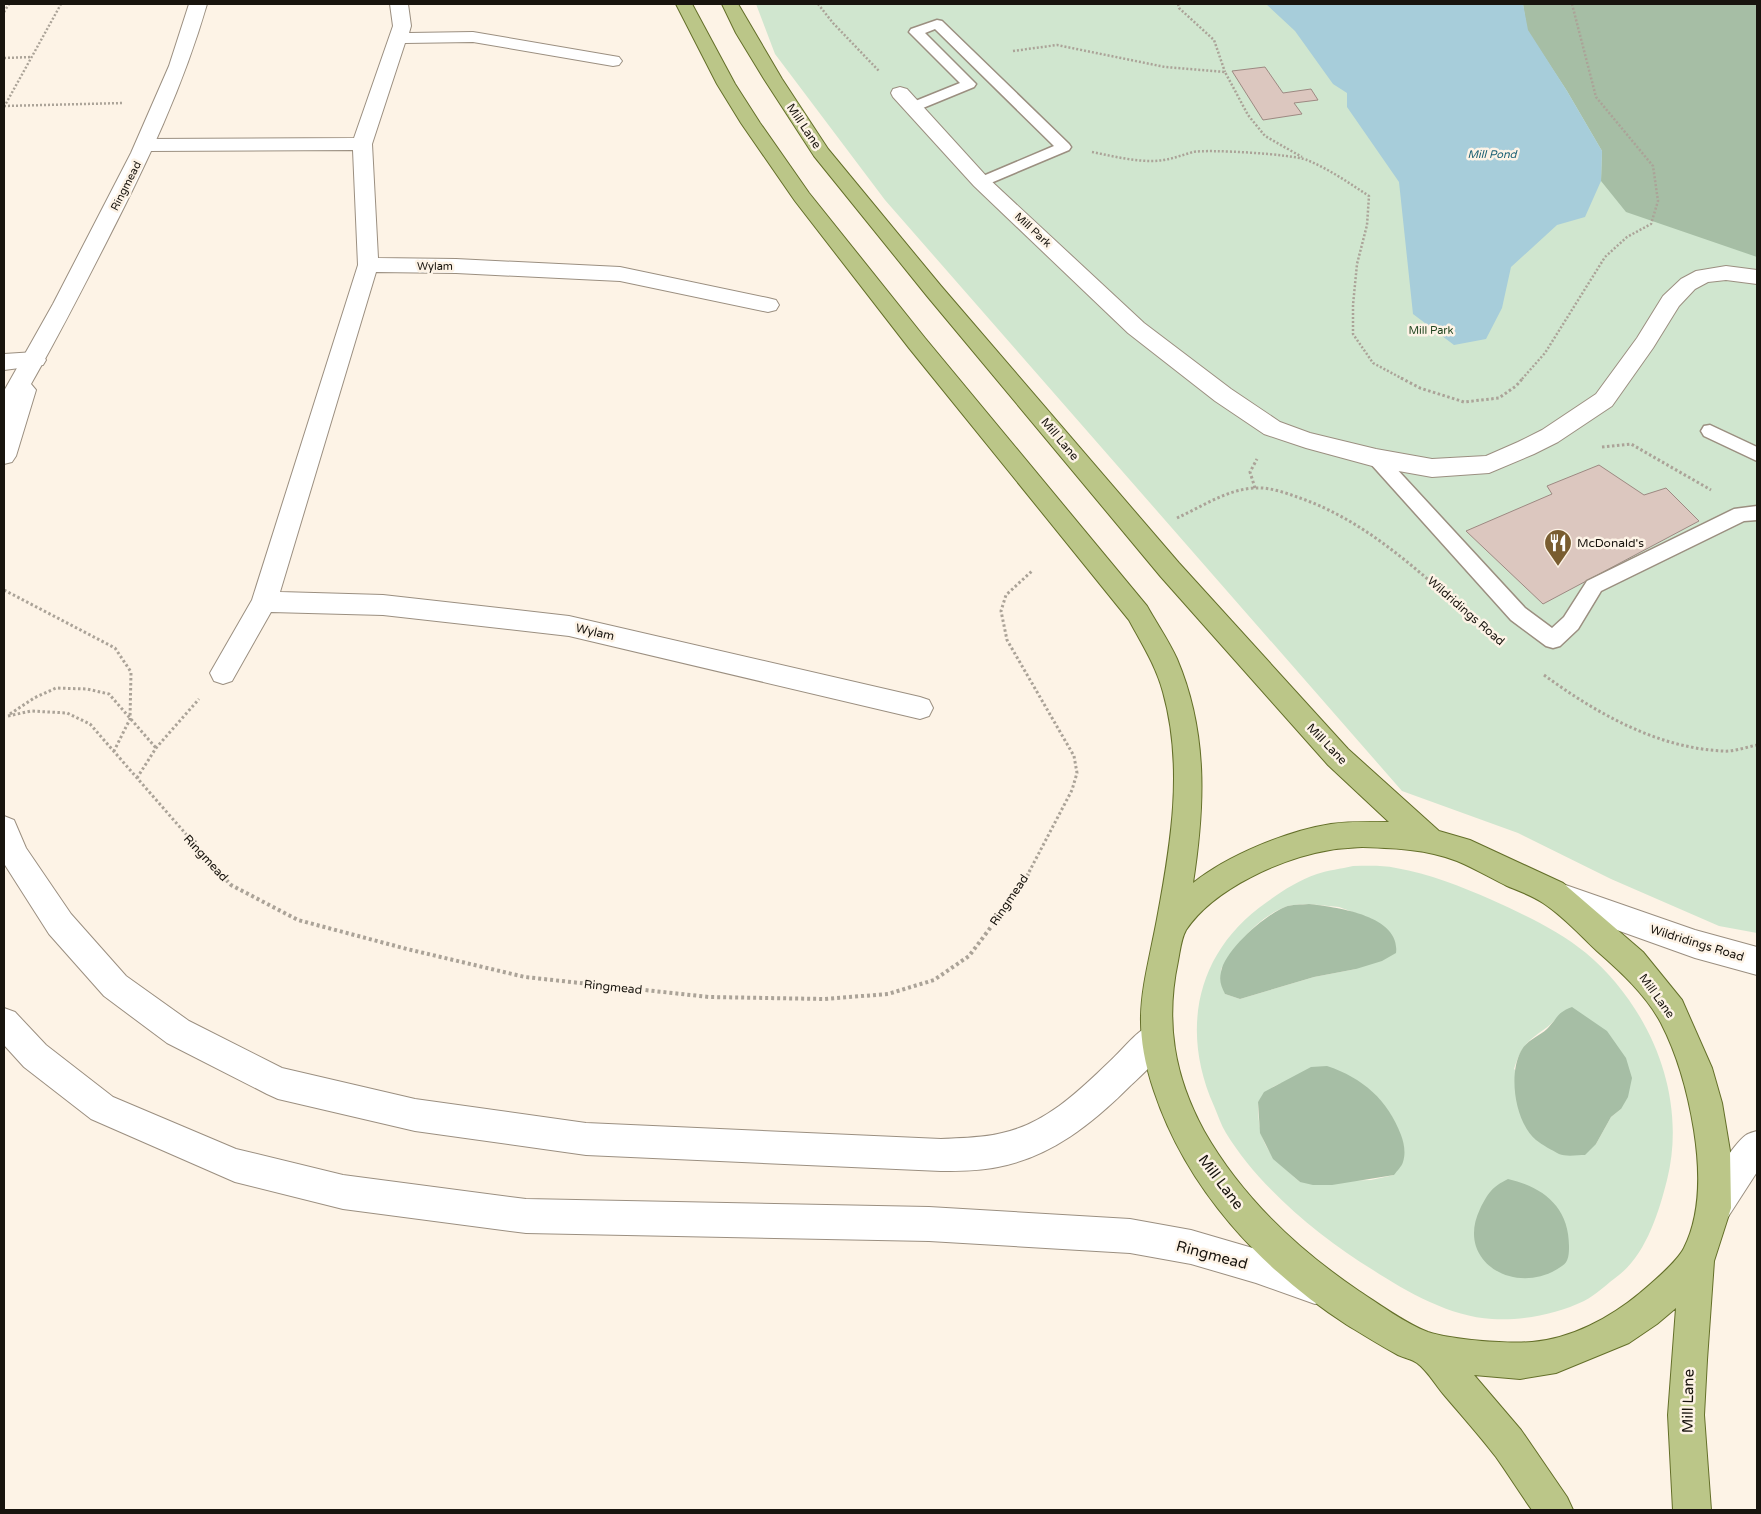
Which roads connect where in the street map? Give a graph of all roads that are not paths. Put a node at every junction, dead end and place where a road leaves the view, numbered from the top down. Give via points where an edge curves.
1 (198, 4) edge
2 (398, 4) edge
3 (684, 4) edge
4 (730, 4) edge
5 (397, 38) junction
6 (613, 61) dead end
7 (907, 100) joint
8 (362, 144) junction
9 (146, 146) junction
10 (981, 182) junction
11 (368, 266) junction
12 (1757, 277) edge
13 (768, 305) dead end
14 (35, 360) junction
15 (4, 362) edge
16 (4, 409) edge
17 (1710, 431) dead end
18 (1757, 455) edge
19 (4, 456) edge
20 (1376, 458) junction
21 (1757, 513) edge
22 (264, 602) junction
23 (223, 673) road end
24 (920, 708) dead end
25 (1431, 841) junction
26 (7, 849) edge
27 (1553, 893) junction
28 (1170, 928) junction
29 (1757, 961) edge
30 (4, 1023) edge
31 (1156, 1037) junction
32 (1757, 1146) edge
33 (1714, 1208) junction
34 (1697, 1261) junction
35 (1326, 1290) junction
36 (1430, 1351) junction
37 (1554, 1510) edge
38 (1692, 1510) edge

1 - 9 street, Ringmead via 187,46
2 - 5 street via 402,26
3 - 28 main road, Mill Lane via 702,44 773,158 920,347 1138,613 1164,657 1184,719 1190,764 1181,867
4 - 25 main road, Mill Lane via 773,80 821,152 934,291 1170,570 1294,710 1338,757
5 - 6 street via 473,37
5 - 8 street
7 - 10 street, Mill Park
7 - 10 lane via 969,84 916,32 937,24 1064,147
8 - 9 street
8 - 11 street
9 - 14 street, Ringmead
10 - 20 street, Mill Park via 1136,328 1223,395 1272,428
11 - 13 street, Wylam via 456,266 620,274
11 - 22 street
12 - 20 street, Mill Park via 1726,273 1702,276 1688,284 1671,302 1604,400 1526,448 1489,464 1432,468
14 - 15 street
14 - 16 street, Ringmead
14 - 19 street, Ringmead
17 - 18 lane
20 - 21 lane via 1518,614 1553,640 1571,623 1594,586 1741,514
22 - 23 street
22 - 24 street, Wylam via 383,605 569,626
25 - 27 main road, Mill Lane via 1460,849
25 - 28 main road, Mill Lane via 1362,834 1330,837 1295,846 1262,858 1216,882 1196,898
26 - 31 street via 60,924 114,986 178,1032 278,1083 415,1115 586,1139 941,1155 975,1153 1005,1149 1041,1136 1094,1099
27 - 29 street, Wildridings Road via 1695,944
27 - 33 main road, Mill Lane via 1632,962 1671,1011 1696,1068 1706,1103 1714,1151
28 - 31 main road, Mill Lane via 1160,970
30 - 35 street, Ringmead via 35,1056 102,1108 235,1165 343,1192 526,1216 930,1224 1130,1236 1191,1247
31 - 35 main road, Mill Lane via 1168,1085 1194,1145 1214,1176 1264,1235
32 - 33 street
33 - 34 main road, Mill Lane
34 - 36 main road, Mill Lane via 1660,1300 1631,1324 1566,1352 1517,1362
34 - 38 main road, Mill Lane via 1686,1415
35 - 36 main road, Mill Lane via 1374,1322
36 - 37 main road, Mill Lane via 1508,1443

